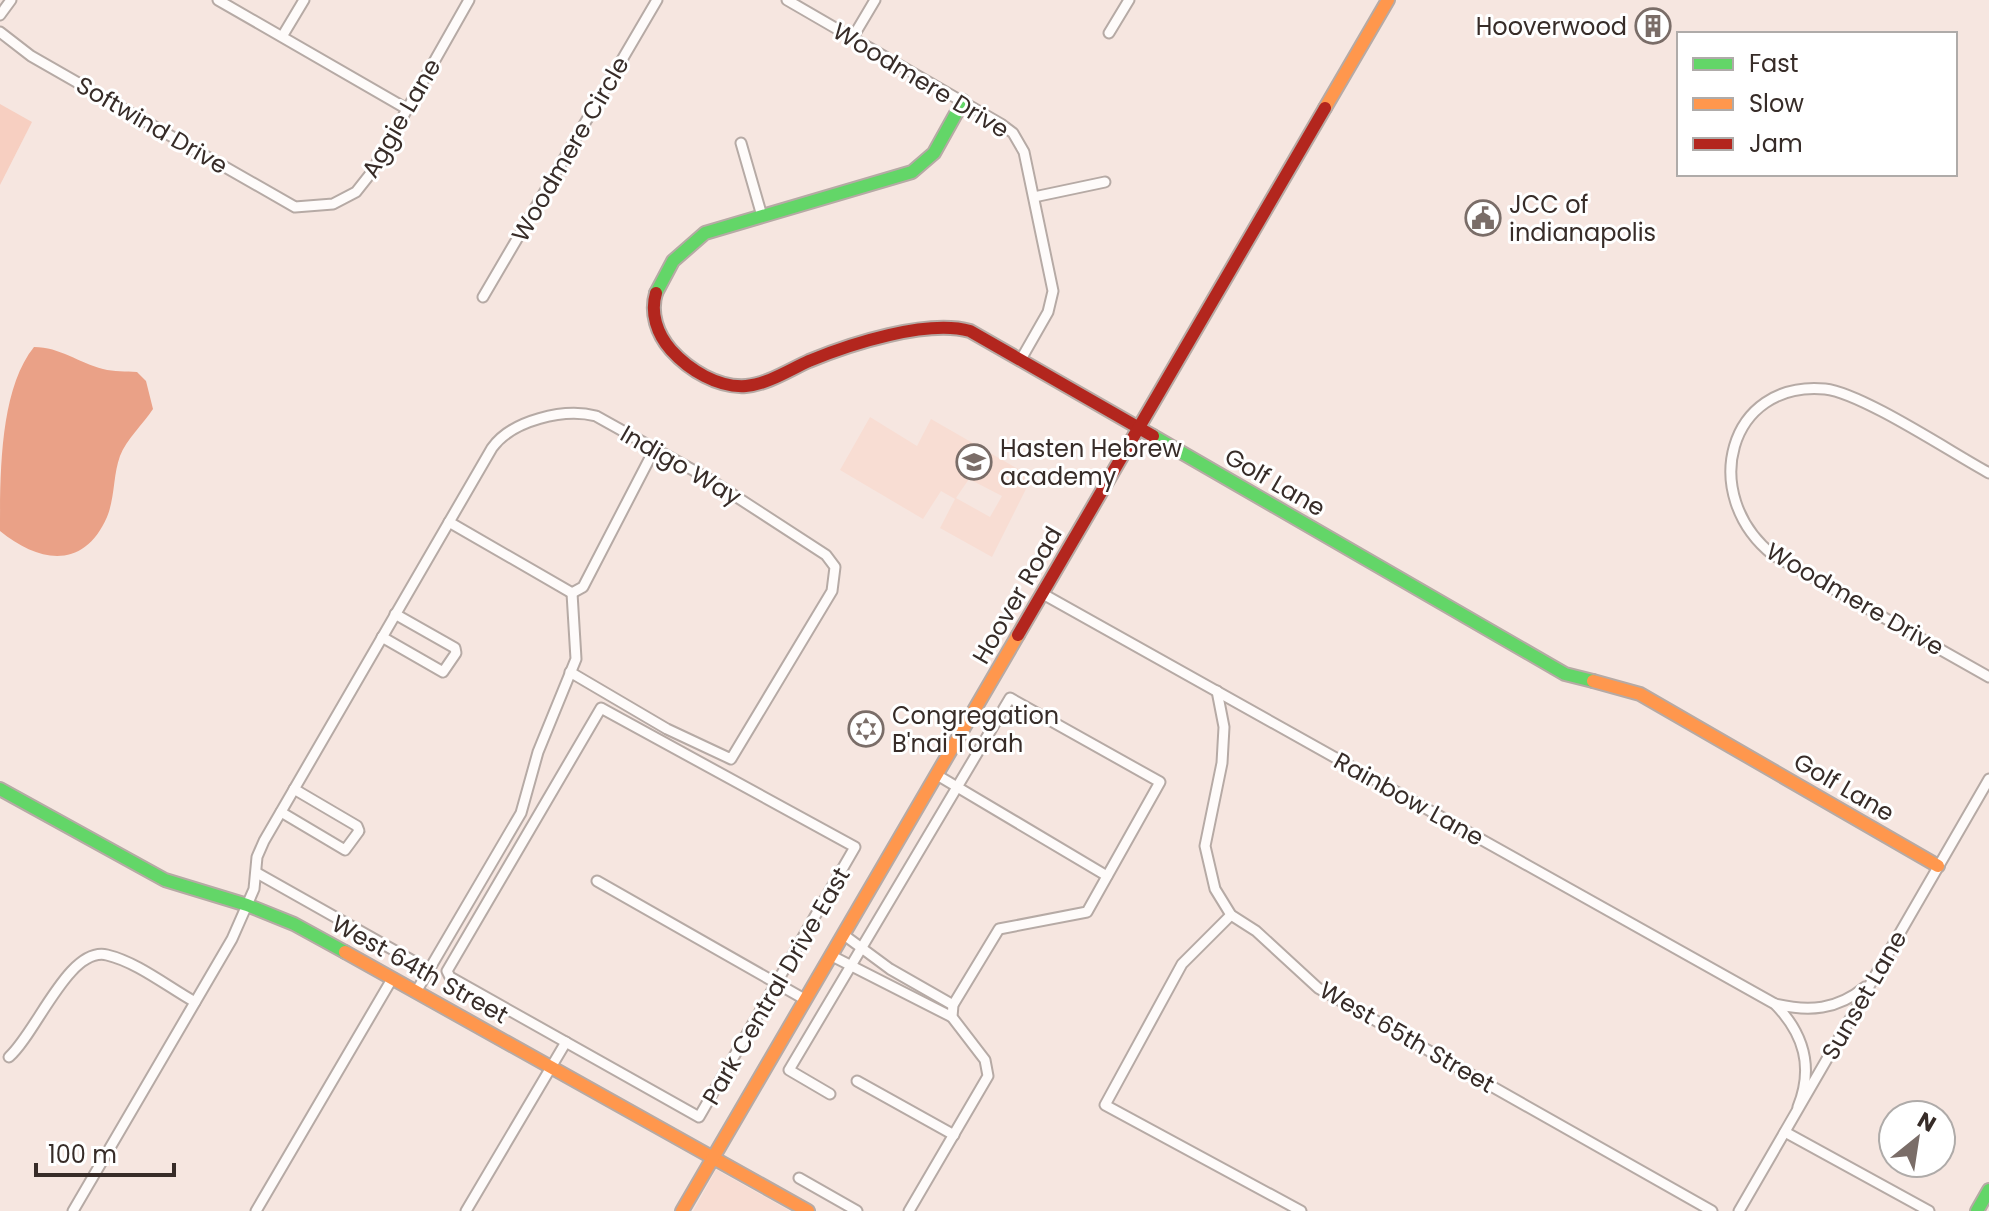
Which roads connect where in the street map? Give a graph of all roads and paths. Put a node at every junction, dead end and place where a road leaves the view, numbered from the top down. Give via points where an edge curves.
1 (11, 0) edge
2 (218, 0) edge
3 (304, 0) edge
4 (469, 0) edge
5 (657, 0) edge
6 (787, 0) edge
7 (875, 0) edge
8 (1129, 0) edge
9 (1388, 0) edge
10 (0, 15) edge
11 (0, 32) edge
12 (1109, 33) dead end
13 (283, 35) junction
14 (853, 37) junction
15 (963, 101) junction
16 (407, 109) junction
17 (741, 143) dead end
18 (1105, 182) dead end
19 (1034, 197) junction
20 (309, 208) joint
21 (762, 216) junction
22 (483, 297) dead end
23 (1020, 361) junction
24 (1138, 430) junction
25 (654, 450) junction
26 (1989, 473) edge
27 (449, 522) junction
28 (572, 593) junction
29 (1043, 594) junction
30 (395, 614) junction
31 (382, 637) junction
32 (570, 672) junction
33 (1989, 677) edge
34 (1217, 691) junction
35 (937, 775) junction
36 (1989, 779) edge
37 (955, 785) junction
38 (0, 789) edge
39 (294, 789) junction
40 (281, 812) junction
41 (1938, 866) junction
42 (257, 873) junction
43 (1107, 876) junction
44 (597, 881) dead end
45 (247, 905) junction
46 (1231, 915) junction
47 (844, 935) junction
48 (862, 945) junction
49 (832, 956) junction
50 (849, 965) junction
51 (429, 970) junction
52 (392, 979) junction
53 (1871, 982) junction
54 (778, 985) junction
55 (416, 992) junction
56 (806, 1000) junction
57 (195, 1002) junction
58 (1775, 1004) junction
59 (953, 1005) junction
60 (952, 1017) junction
61 (566, 1042) junction
62 (9, 1057) dead end
63 (550, 1067) junction
64 (857, 1081) dead end
65 (830, 1094) dead end
66 (1798, 1107) junction
67 (1785, 1132) junction
68 (954, 1135) junction
69 (713, 1158) junction
70 (799, 1178) dead end
71 (1989, 1190) edge
72 (73, 1211) edge
73 (256, 1211) edge
74 (466, 1211) edge
75 (682, 1211) edge
76 (808, 1211) edge
77 (857, 1211) edge
78 (909, 1211) edge
79 (1301, 1211) edge
80 (1712, 1211) edge
81 (1739, 1211) edge
82 (1929, 1211) edge
83 (1977, 1211) edge

1 - 10 street
2 - 13 street
3 - 13 street
4 - 16 street, Aggie Lane
5 - 22 street, Woodmere Circle
6 - 14 street, Woodmere Drive
7 - 14 street
8 - 12 street
9 - 24 street, Hoover Road
11 - 20 street, Softwind Drive via 31,56 283,201
13 - 16 street
14 - 15 street, Woodmere Drive
15 - 19 street, Woodmere Drive via 1018,139
15 - 21 street via 934,153 916,170
16 - 20 street, Aggie Lane via 356,192
17 - 21 street
18 - 19 street
19 - 23 street, Woodmere Drive via 1053,298
21 - 23 street, Golf Lane via 705,233 679,253 655,295 655,326 662,343 678,358 724,383 753,384 828,355 943,325 970,331
23 - 24 street, Golf Lane
24 - 29 street, Hoover Road
24 - 41 street, Golf Lane via 1565,674 1640,694
25 - 27 street, Indigo Way via 591,414 527,422 494,444
25 - 28 street via 583,587
25 - 32 street, Indigo Way via 826,555 835,567 834,588 731,759 667,729
26 - 33 street, Woodmere Drive via 1841,392 1810,389 1789,393 1752,417 1737,439 1729,472 1737,514 1756,542
27 - 28 street
27 - 30 street
28 - 32 street via 577,648
29 - 34 street, Rainbow Lane
29 - 35 street, Hoover Road
30 - 31 street
30 - 31 street via 455,648 451,662 443,672
31 - 39 street
32 - 51 street via 521,813
34 - 46 street, West 65th Street via 1224,727 1222,763 1205,846 1215,889
34 - 58 street, Rainbow Lane
35 - 37 street
35 - 47 street, Hoover Road
36 - 41 street, Sunset Lane
37 - 43 street
37 - 43 street, Hoover Road via 1010,698 1160,782
37 - 48 street, Hoover Road
38 - 45 street, West 64th Street via 165,880
39 - 40 street
39 - 40 street via 359,831 348,849
40 - 42 street via 260,848
41 - 53 street, Sunset Lane
42 - 45 street
42 - 51 street
43 - 59 street via 1087,912 999,929
44 - 54 street
45 - 52 street, West 64th Street via 294,924
45 - 57 street
46 - 79 street via 1182,964 1105,1105
46 - 80 street, West 65th Street via 1318,988
47 - 48 street
47 - 49 street, Hoover Road
48 - 50 street, Hoover Road
48 - 59 street via 890,969
49 - 50 street
49 - 56 street, Hoover Road
50 - 60 street
50 - 65 street, Hoover Road via 789,1070
51 - 55 street
52 - 55 street, West 64th Street
52 - 73 street
53 - 58 street, Rainbow Lane via 1830,1007 1800,1010
53 - 66 street, Sunset Lane
54 - 56 street
54 - 61 street, Park Central Drive East via 699,1117
54 - 61 street, Park Central Drive East via 855,847 601,708 447,971
55 - 63 street, West 64th Street
56 - 69 street, Hoover Road
57 - 62 street via 123,961 105,954 90,956 65,977 30,1035
57 - 72 street
58 - 66 street, Rainbow Lane via 1792,1023 1804,1051 1806,1076
59 - 60 street
60 - 68 street via 988,1067 988,1076
61 - 63 street
63 - 69 street, West 64th Street
63 - 74 street
64 - 68 street
66 - 67 street, Sunset Lane
67 - 81 street, Sunset Lane
67 - 82 street
68 - 78 street
69 - 75 street, Hoover Road
69 - 76 street, West 64th Street
70 - 77 street
71 - 83 street

